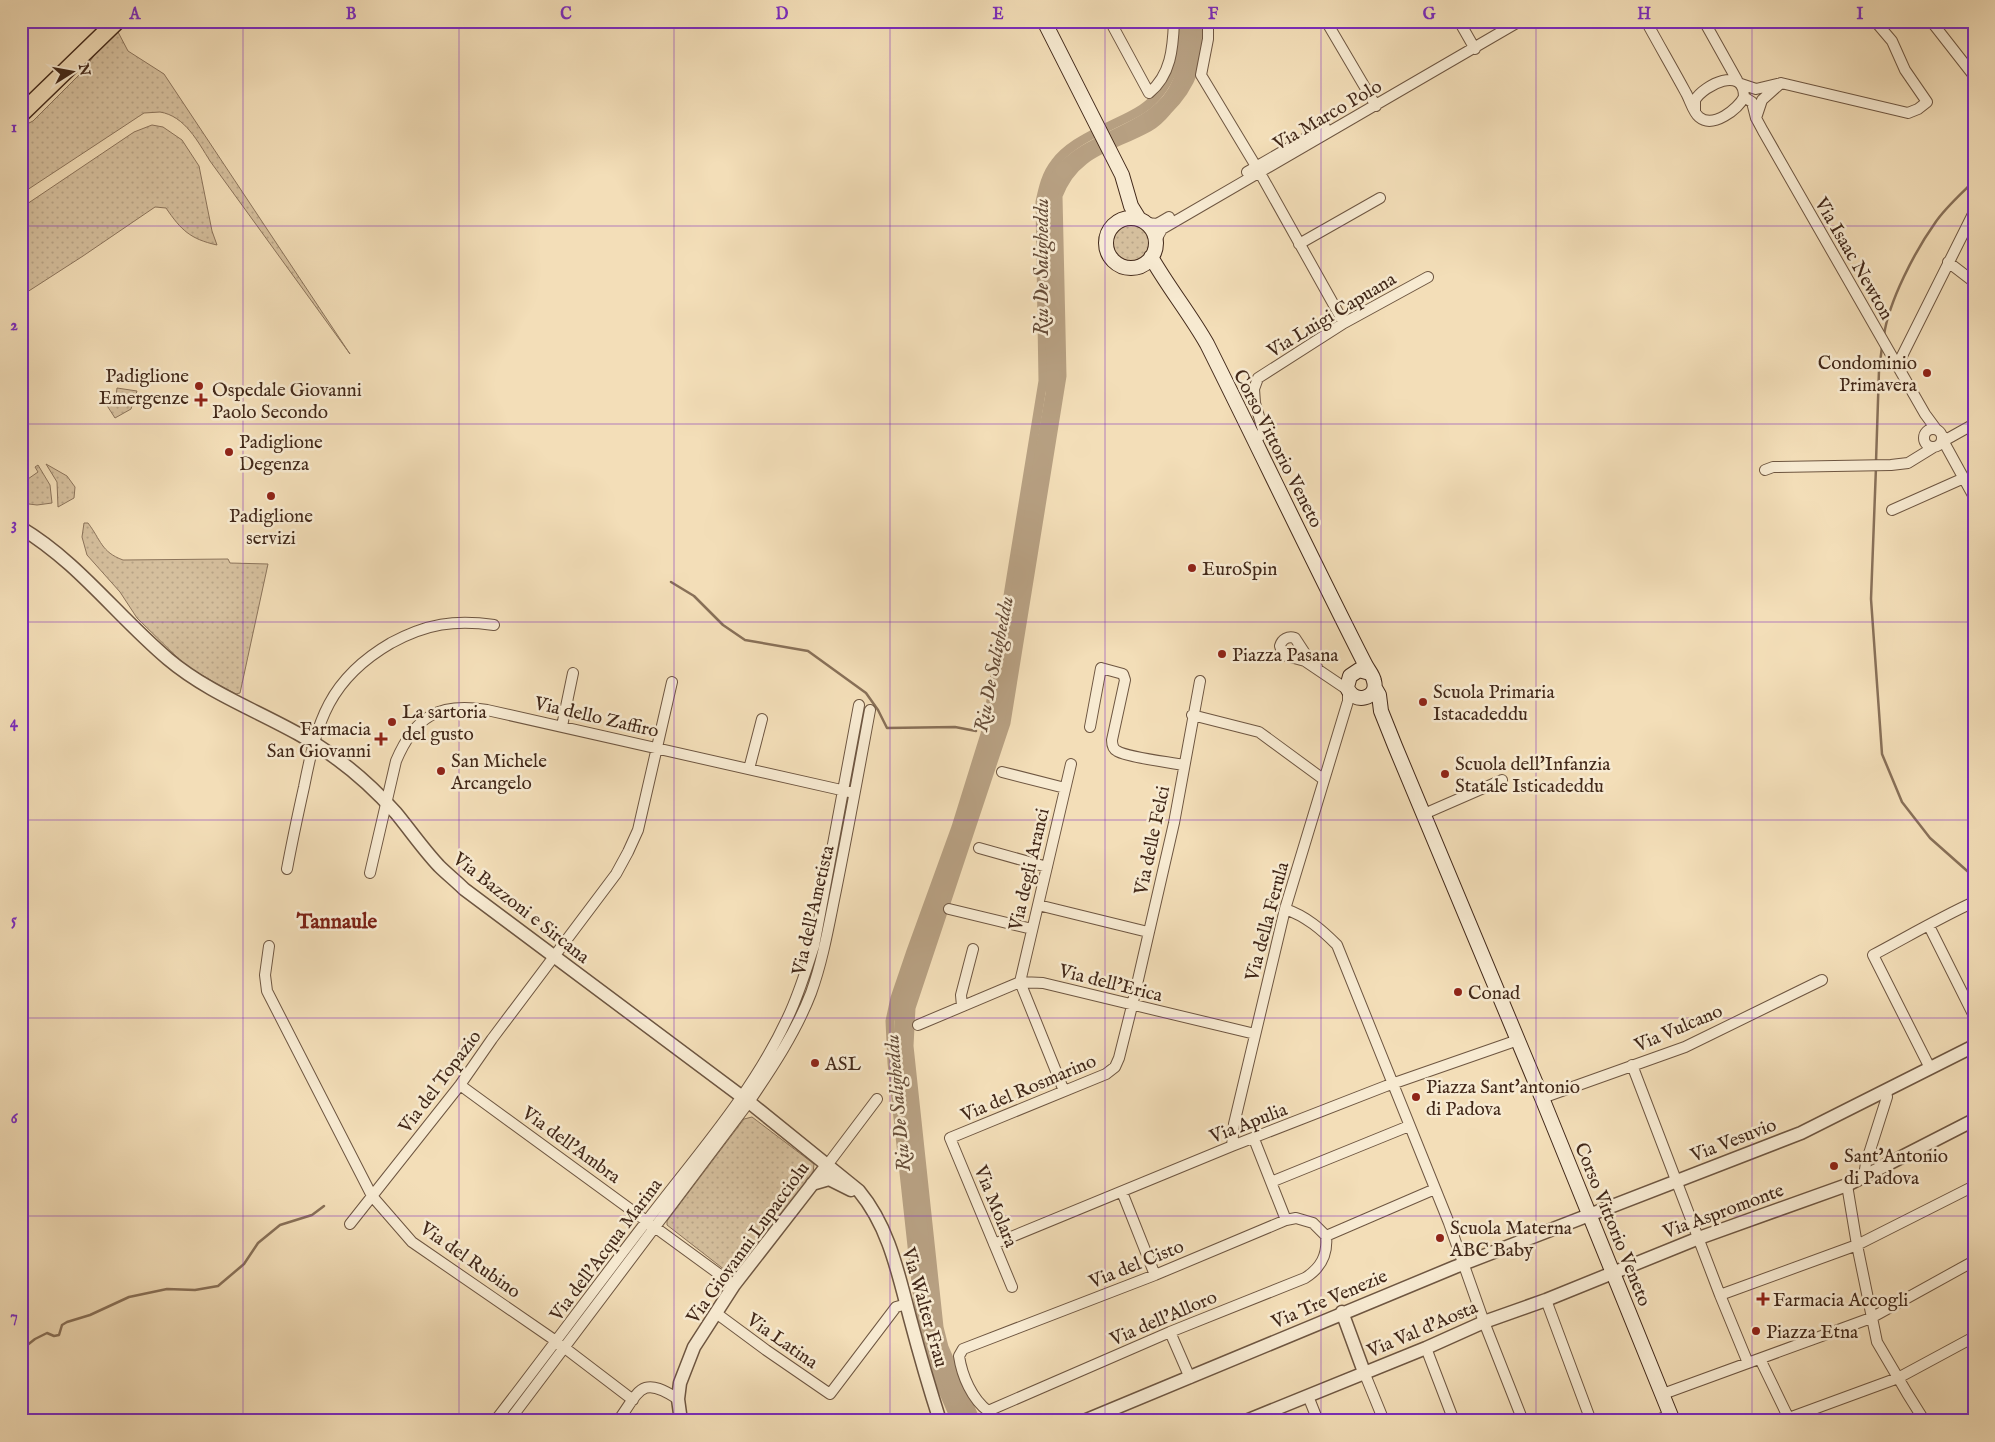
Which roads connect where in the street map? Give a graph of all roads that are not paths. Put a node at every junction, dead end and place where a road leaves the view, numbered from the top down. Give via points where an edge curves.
1 (117, 21) edge
2 (1044, 21) edge
3 (1110, 21) edge
4 (1174, 21) edge
5 (1208, 21) edge
6 (1326, 21) edge
7 (1459, 21) edge
8 (1507, 21) edge
9 (1520, 21) edge
10 (1646, 21) edge
11 (1704, 21) edge
12 (1875, 21) edge
13 (1931, 21) edge
14 (1474, 46) junction
15 (1974, 76) edge
16 (1739, 82) junction
17 (1781, 83) junction
18 (1770, 92) junction
19 (1686, 93) junction
20 (1698, 95) junction
21 (1744, 97) junction
22 (1374, 103) junction
23 (1735, 110) junction
24 (1695, 111) junction
25 (21, 114) edge
26 (1756, 118) junction
27 (1258, 170) junction
28 (1126, 190) junction
29 (1380, 198) dead end
30 (1974, 212) edge
31 (1119, 221) junction
32 (1143, 221) junction
33 (1156, 240) junction
34 (1299, 244) junction
35 (1151, 257) junction
36 (1948, 262) junction
37 (1132, 268) junction
38 (1428, 277) dead end
39 (1974, 282) edge
40 (1169, 288) junction
41 (1344, 323) junction
42 (1897, 366) junction
43 (1974, 424) edge
44 (1931, 430) junction
45 (1255, 440) junction
46 (1934, 445) junction
47 (1765, 470) dead end
48 (1964, 478) junction
49 (1974, 497) edge
50 (1892, 510) dead end
51 (21, 528) edge
52 (494, 625) dead end
53 (1348, 630) junction
54 (1300, 647) junction
55 (1292, 656) junction
56 (1317, 667) junction
57 (574, 673) dead end
58 (1370, 673) junction
59 (1352, 674) junction
60 (1330, 677) junction
61 (1200, 681) dead end
62 (672, 682) dead end
63 (1358, 696) junction
64 (859, 706) dead end
65 (870, 710) dead end
66 (1192, 715) junction
67 (762, 719) dead end
68 (562, 726) junction
69 (1090, 727) dead end
70 (313, 742) junction
71 (657, 748) junction
72 (1071, 764) dead end
73 (1184, 765) junction
74 (749, 769) junction
75 (1002, 772) dead end
76 (1323, 779) junction
77 (1502, 780) dead end
78 (1066, 788) junction
79 (844, 791) junction
80 (855, 793) junction
81 (386, 803) junction
82 (1424, 814) junction
83 (979, 848) dead end
84 (1047, 867) junction
85 (287, 870) dead end
86 (370, 873) dead end
87 (1974, 902) edge
88 (1038, 905) junction
89 (949, 909) dead end
90 (1285, 909) junction
91 (1929, 926) junction
92 (1032, 929) junction
93 (1148, 932) junction
94 (269, 946) dead end
95 (973, 949) dead end
96 (554, 958) junction
97 (1822, 980) dead end
98 (1020, 982) junction
99 (962, 1006) junction
100 (1132, 1006) junction
101 (1974, 1016) edge
102 (918, 1025) dead end
103 (1255, 1034) junction
104 (1518, 1040) junction
105 (1974, 1046) edge
106 (1632, 1065) junction
107 (1930, 1068) junction
108 (460, 1084) junction
109 (1392, 1084) junction
110 (1064, 1091) junction
111 (1886, 1091) junction
112 (1542, 1098) junction
113 (877, 1099) dead end
114 (745, 1100) junction
115 (1974, 1120) edge
116 (1409, 1126) junction
117 (950, 1138) joint
118 (1254, 1139) junction
119 (1232, 1146) junction
120 (828, 1164) junction
121 (1864, 1176) junction
122 (1677, 1181) junction
123 (1271, 1182) junction
124 (812, 1184) junction
125 (1846, 1185) junction
126 (1974, 1186) edge
127 (1435, 1189) junction
128 (1122, 1192) junction
129 (372, 1196) junction
130 (871, 1205) junction
131 (1590, 1215) junction
132 (647, 1220) junction
133 (1286, 1220) junction
134 (350, 1224) dead end
135 (655, 1227) junction
136 (1326, 1236) junction
137 (1699, 1238) junction
138 (994, 1244) junction
139 (1857, 1245) junction
140 (1974, 1261) edge
141 (1463, 1264) junction
142 (1613, 1272) junction
143 (1155, 1275) junction
144 (734, 1285) junction
145 (1012, 1288) dead end
146 (1720, 1296) junction
147 (1546, 1300) junction
148 (907, 1304) junction
149 (1342, 1312) junction
150 (716, 1313) junction
151 (1871, 1318) junction
152 (1484, 1322) junction
153 (1170, 1332) junction
154 (1974, 1337) edge
155 (561, 1344) junction
156 (1426, 1348) junction
157 (1760, 1359) junction
158 (1748, 1363) junction
159 (1364, 1372) junction
160 (1190, 1378) junction
161 (1898, 1378) junction
162 (1663, 1394) junction
163 (1308, 1396) junction
164 (678, 1399) junction
165 (633, 1400) junction
166 (988, 1411) joint
167 (1672, 1418) edge
168 (1790, 1419) edge
169 (495, 1421) edge
170 (509, 1421) edge
171 (618, 1421) edge
172 (681, 1421) edge
173 (940, 1421) edge
174 (1084, 1421) edge
175 (1246, 1421) edge
176 (1318, 1421) edge
177 (1384, 1421) edge
178 (1454, 1421) edge
179 (1523, 1421) edge
180 (1591, 1421) edge
181 (1654, 1421) edge
182 (1926, 1421) edge

1 - 25 highway
2 - 28 main road via 1122,175
3 - 4 street via 1149,93 1170,64
5 - 27 street via 1201,75
6 - 22 street
7 - 14 street
8 - 14 street, Via Marco Polo
9 - 14 street, Via Marco Polo
10 - 19 street
11 - 16 street
12 - 17 street via 1892,41 1905,70 1927,102 1913,111
13 - 15 street
14 - 22 street, Via Marco Polo
16 - 17 street via 1756,88
16 - 20 street via 1723,81
16 - 21 street
17 - 18 street
18 - 21 street
18 - 26 street via 1762,100
19 - 20 street
19 - 24 street
20 - 24 street
21 - 23 street
21 - 26 street, Via Isaac Newton via 1752,102
22 - 27 street, Via Marco Polo
23 - 24 street via 1712,120 1704,120
23 - 26 street via 1744,108
26 - 42 street, Via Isaac Newton
27 - 32 street, Via Marco Polo via 1157,224
27 - 33 street, Via Marco Polo via 1162,229
27 - 34 street
28 - 31 main road via 1125,208
28 - 32 main road via 1131,206
29 - 34 street
30 - 36 street
31 - 32 main road
31 - 37 main road via 1108,234 1108,251 1117,263
32 - 33 main road via 1151,228
33 - 35 main road
34 - 41 street
35 - 37 main road via 1146,263
35 - 40 main road, Corso Vittorio Veneto
36 - 39 street
36 - 42 street
37 - 40 main road, Corso Vittorio Veneto via 1150,272
38 - 41 street, Via Luigi Capuana
40 - 45 main road, Corso Vittorio Veneto via 1199,330
41 - 45 street, Via Luigi Capuana via 1258,378 1254,389 1255,403 1263,430
42 - 44 street, Via Isaac Newton
43 - 46 street
44 - 46 street via 1924,440
44 - 46 street via 1941,434
45 - 53 main road, Corso Vittorio Veneto
46 - 47 street via 1908,463 1773,467
46 - 48 street via 1946,446
48 - 49 street
48 - 50 street
51 - 70 street, Via Bazzoni e Sircana via 58,552 167,658 200,683
52 - 70 street via 469,621 426,628 381,649 341,685 322,714
53 - 58 main road, Corso Vittorio Veneto
53 - 59 main road, Corso Vittorio Veneto via 1354,656
54 - 55 street
54 - 55 street via 1295,638 1282,640 1281,652
54 - 56 street
55 - 56 street
56 - 60 street
57 - 68 street
58 - 59 main road via 1362,670
58 - 63 main road, Corso Vittorio Veneto via 1374,678
59 - 60 street
59 - 63 main road, Corso Vittorio Veneto via 1347,684
60 - 63 street
61 - 66 street, Via delle Felci
62 - 71 street, Via del Topazio
63 - 76 street, Via della Ferula
63 - 82 main road, Corso Vittorio Veneto via 1372,700 1381,711
64 - 79 street, Via dell'Ametista
65 - 80 street, Via dell'Ametista
66 - 73 street, Via delle Felci
66 - 76 street via 1259,732
67 - 74 street
68 - 71 street, Via dello Zaffiro
68 - 81 street, Via dello Zaffiro via 467,706 434,714 411,731 403,744
69 - 73 street via 1101,668 1123,674 1125,680 1112,740 1114,748 1134,756
70 - 81 street, Via Bazzoni e Sircana via 358,775
70 - 85 street
71 - 74 street, Via dello Zaffiro
71 - 96 street, Via del Topazio via 638,830 628,852 616,874
72 - 78 street, Via degli Aranci
73 - 93 street, Via delle Felci
74 - 79 street, Via dello Zaffiro
75 - 78 street
76 - 90 street, Via della Ferula
77 - 82 street
78 - 84 street, Via degli Aranci
79 - 80 street, Via dello Zaffiro
79 - 114 street, Via dell'Ametista via 814,946 802,984
80 - 114 street, Via dell'Ametista via 823,955 811,993 779,1057
81 - 86 street, Via dello Zaffiro
81 - 96 street, Via Bazzoni e Sircana via 439,866
82 - 104 main road, Corso Vittorio Veneto
83 - 84 street
84 - 88 street, Via degli Aranci
87 - 91 street
88 - 92 street, Via degli Aranci
88 - 93 street
89 - 92 street
90 - 103 street, Via della Ferula
90 - 109 street via 1298,913 1337,945
91 - 101 street
91 - 107 street via 1873,955
92 - 98 street, Via degli Aranci
93 - 100 street, Via delle Felci
94 - 129 street, Via del Rubino via 265,975 267,991
95 - 99 street via 961,995
96 - 108 street, Via del Topazio via 489,1037
96 - 114 street, Via Bazzoni e Sircana
97 - 106 street, Via Vulcano via 1685,1047
98 - 99 street, Via dell'Erica
98 - 100 street, Via dell'Erica via 1043,983
98 - 110 street
99 - 102 street, Via dell'Erica
100 - 103 street, Via dell'Erica
100 - 110 street, Via del Rosmarino via 1115,1066 1106,1074
103 - 119 street, Via della Ferula
104 - 109 street, Via Apulia
104 - 112 main road, Corso Vittorio Veneto
105 - 107 street, Via Vesuvio
106 - 112 street, Via Vulcano
106 - 122 street
107 - 111 street, Via Vesuvio
108 - 129 street, Via del Topazio
108 - 132 street, Via dell'Ambra
109 - 116 street
109 - 118 street, Via Apulia
110 - 117 street, Via del Rosmarino
111 - 121 street
111 - 122 street, Via Vesuvio via 1801,1133
112 - 131 main road, Corso Vittorio Veneto
113 - 120 street, Via Giovanni Lupacciolu
114 - 120 street, Via Bazzoni e Sircana
114 - 132 street, Via dell'Acqua Marina
114 - 135 street, Via dell'Acqua Marina
115 - 121 street, Via Aspromonte
116 - 123 street
116 - 127 street
117 - 138 street, Via Molara
118 - 119 street, Via Apulia
118 - 123 street
119 - 128 street, Via Apulia
120 - 124 street, Via Giovanni Lupacciolu
120 - 130 street, Via Walter Frau
121 - 125 street, Via Aspromonte
122 - 131 street, Via Vesuvio
122 - 137 street
123 - 133 street
124 - 130 street, Via Walter Frau via 829,1179
124 - 144 street, Via Giovanni Lupacciolu
125 - 137 street, Via Aspromonte
125 - 139 street
126 - 139 street
127 - 136 street
127 - 141 street
128 - 138 street, Via Apulia
128 - 143 street
129 - 134 street, Via del Topazio
129 - 155 street, Via del Rubino via 412,1242
130 - 148 street, Via Walter Frau via 891,1248
131 - 141 street, Via Tre Venezie
131 - 142 main road, Corso Vittorio Veneto
132 - 135 street, Via dell'Ambra
132 - 155 street, Via dell'Acqua Marina
133 - 136 street, Via del Cisto via 1296,1218 1313,1223
133 - 143 street, Via del Cisto
135 - 144 street, Via dell'Ambra
135 - 155 street, Via dell'Acqua Marina
136 - 153 street, Via dell'Alloro via 1322,1263 1315,1272
137 - 142 street, Via Aspromonte
137 - 146 street
138 - 145 street, Via Molara
139 - 146 street
139 - 151 street
140 - 151 street
141 - 149 street, Via Tre Venezie
141 - 152 street
142 - 147 street, Via Val d'Aosta
142 - 162 main road, Corso Vittorio Veneto
143 - 166 street, Via del Cisto via 962,1349 958,1356 960,1366 977,1403
144 - 150 street, Via Giovanni Lupacciolu
146 - 158 street
147 - 152 street, Via Val d'Aosta
147 - 180 street
148 - 150 street, Via Latina via 896,1306 830,1394
148 - 173 street, Via Walter Frau
149 - 159 street
149 - 160 street, Via Tre Venezie
150 - 164 street, Via Giovanni Lupacciolu via 694,1347 680,1383
151 - 157 street
151 - 161 street via 1877,1342
152 - 156 street, Via Val d'Aosta
152 - 179 street
153 - 160 street
153 - 166 street, Via dell'Alloro
154 - 161 street
155 - 165 street, Via del Rubino
155 - 169 street, Via dell'Acqua Marina
155 - 170 street, Via dell'Acqua Marina
156 - 159 street, Via Val d'Aosta
156 - 178 street
157 - 158 street
157 - 168 street
158 - 162 street
159 - 163 street, Via Val d'Aosta
159 - 177 street
160 - 174 street, Via Tre Venezie
161 - 168 street
161 - 182 street
162 - 167 main road, Corso Vittorio Veneto
163 - 175 street, Via Val d'Aosta
163 - 176 street
164 - 165 street via 655,1386 639,1392
164 - 172 street, Via Giovanni Lupacciolu
165 - 171 street
167 - 181 street

